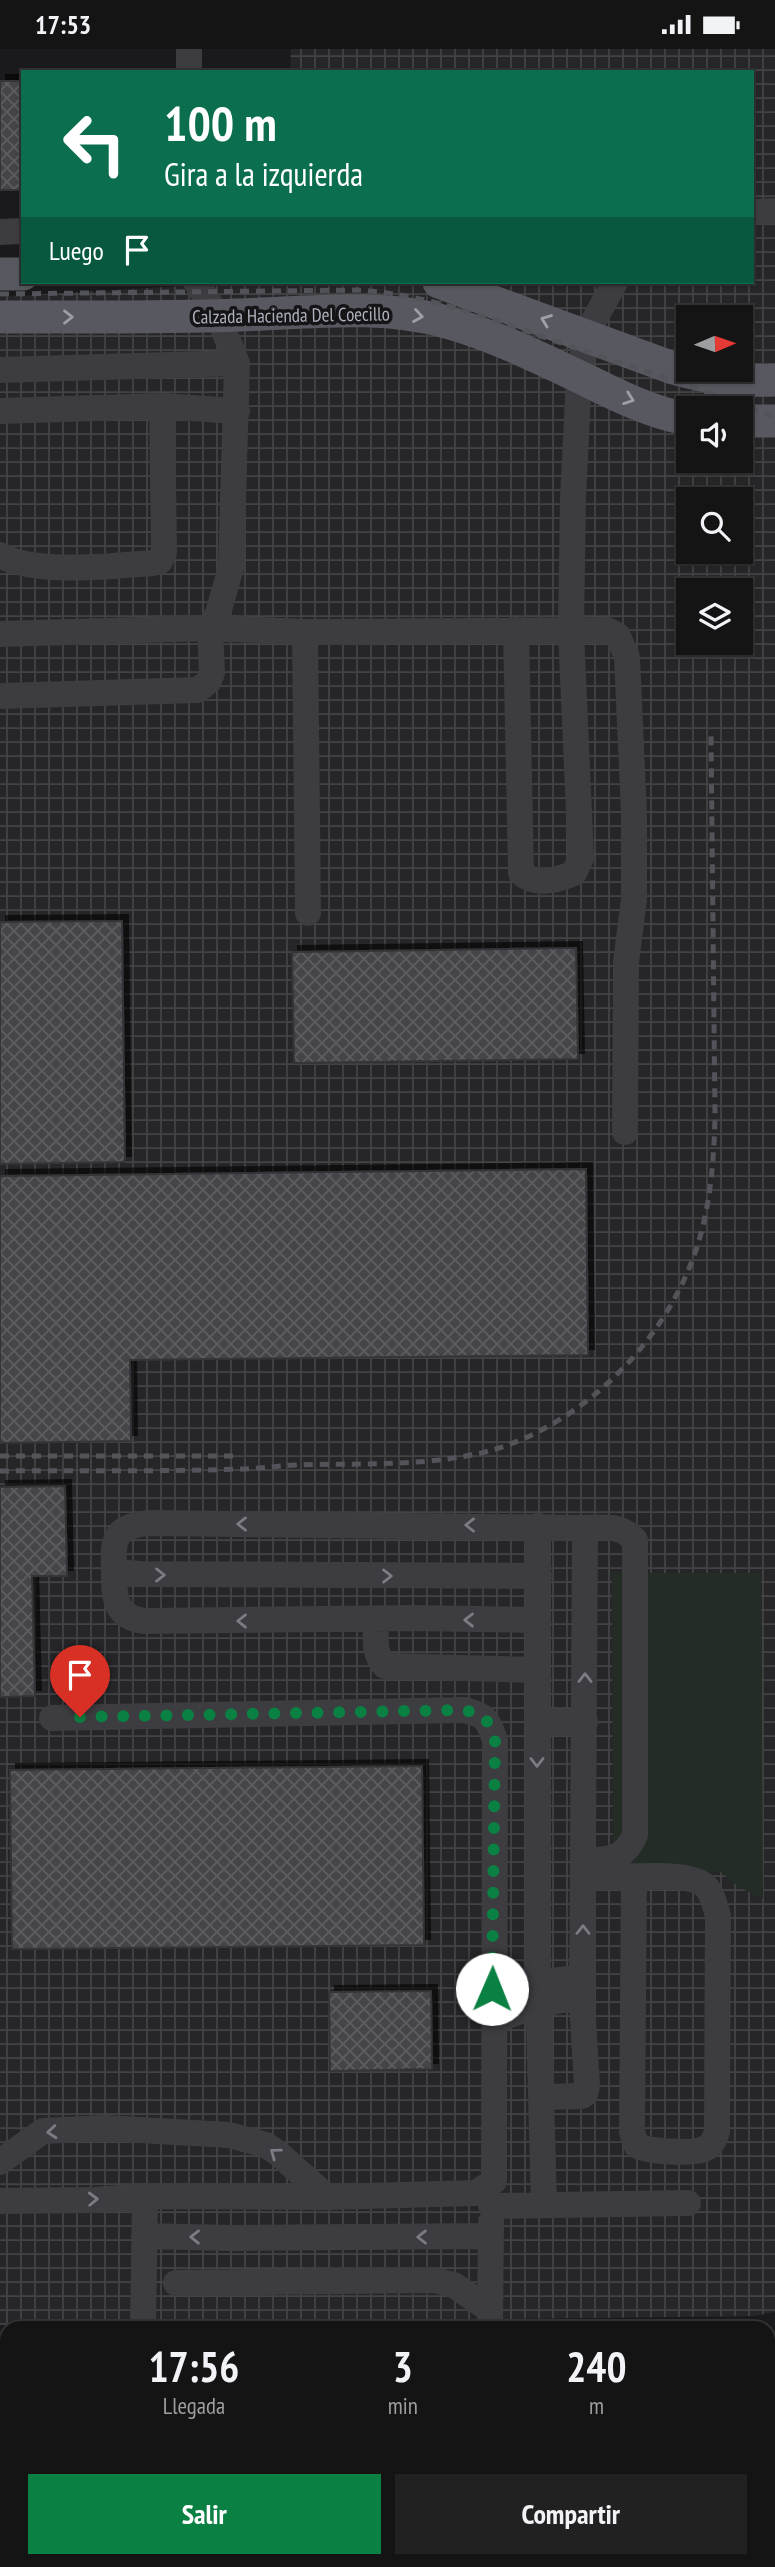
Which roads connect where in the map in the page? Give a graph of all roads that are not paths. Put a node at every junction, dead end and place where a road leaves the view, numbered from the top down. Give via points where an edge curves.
1 (189, 49) edge
2 (189, 70) edge
3 (775, 211) edge
4 (754, 212) edge
5 (0, 232) edge
6 (21, 232) edge
7 (0, 274) edge
8 (21, 274) edge
9 (197, 284) edge
10 (445, 284) edge
11 (614, 284) edge
12 (218, 316) junction
13 (0, 317) edge
14 (586, 335) junction
15 (237, 363) junction
16 (0, 370) edge
17 (579, 377) junction
18 (775, 380) edge
19 (162, 406) junction
20 (0, 411) edge
21 (237, 411) junction
22 (676, 415) edge
23 (753, 421) edge
24 (775, 421) edge
25 (0, 555) edge
26 (211, 628) junction
27 (516, 630) junction
28 (571, 631) junction
29 (305, 632) junction
30 (0, 634) edge
31 (0, 696) edge
32 (308, 913) dead end
33 (625, 1132) dead end
34 (538, 1526) junction
35 (585, 1528) junction
36 (114, 1572) junction
37 (539, 1576) junction
38 (376, 1620) junction
39 (537, 1620) junction
40 (537, 1670) junction
41 (52, 1718) dead end
42 (537, 1722) junction
43 (585, 1722) junction
44 (584, 1869) junction
45 (634, 1877) junction
46 (582, 1987) junction
47 (492, 1989) junction
48 (539, 1994) junction
49 (494, 2021) junction
50 (543, 2097) junction
51 (0, 2162) edge
52 (492, 2194) junction
53 (145, 2196) junction
54 (327, 2197) junction
55 (0, 2201) edge
56 (688, 2203) dead end
57 (544, 2205) junction
58 (144, 2236) junction
59 (490, 2237) junction
60 (176, 2283) dead end
61 (491, 2319) edge
62 (143, 2321) edge

1 - 2 street
3 - 4 street
5 - 6 street
7 - 8 main road
9 - 12 street
14 -> 10 main road
11 - 14 street
13 -> 12 main road, Calzada Hacienda Del Coecillo
12 - 15 street
12 -> 17 main road, Calzada Hacienda Del Coecillo via 377,311 417,316 492,339
14 - 17 street
14 - 18 main road via 710,379
15 - 16 street
15 - 21 street
17 -> 22 main road, Calzada Hacienda Del Coecillo
17 - 28 street
19 - 20 street
19 - 21 street
19 - 25 street via 164,552 160,561 42,566 9,561
21 - 26 street via 231,568
23 - 24 main road
26 - 29 street
26 - 30 street
26 - 31 street via 212,673 198,690
27 - 28 street
27 - 28 street via 520,866 526,877 540,880 575,873 581,858
27 - 29 street
28 - 33 street via 607,630 618,636 627,657 634,899 626,962
29 - 32 street
34 - 35 street
34 -> 36 street via 147,1523 128,1526 117,1536
34 - 37 street
43 -> 35 street
35 - 44 street via 612,1527 635,1540 635,1835 624,1853
36 -> 37 street
38 -> 36 street via 137,1620 123,1614 118,1605
37 - 39 street
39 -> 38 street
38 - 40 street via 377,1649 385,1666
39 - 40 street
40 - 42 street
41 - 47 street via 464,1710 482,1715 495,1740
42 - 43 street
42 -> 48 street
43 - 44 street
44 - 45 street
46 -> 44 street
45 - 45 street via 634,2140 642,2148 703,2150 715,2140 717,2131 718,1915 703,1884 677,1877
46 - 48 street via 563,1999
46 - 50 street via 587,2091 582,2096
47 - 48 street
47 - 49 street
48 - 49 street
48 - 50 street
49 - 52 street
50 - 57 street
54 -> 51 street via 266,2145 229,2135 104,2128 43,2131
52 - 54 street
52 - 57 street
52 - 59 street
53 - 54 street
55 -> 53 street
53 - 58 street
56 - 57 street
59 -> 58 street
58 - 62 street
59 - 61 street
60 - 61 street via 434,2280 454,2285

